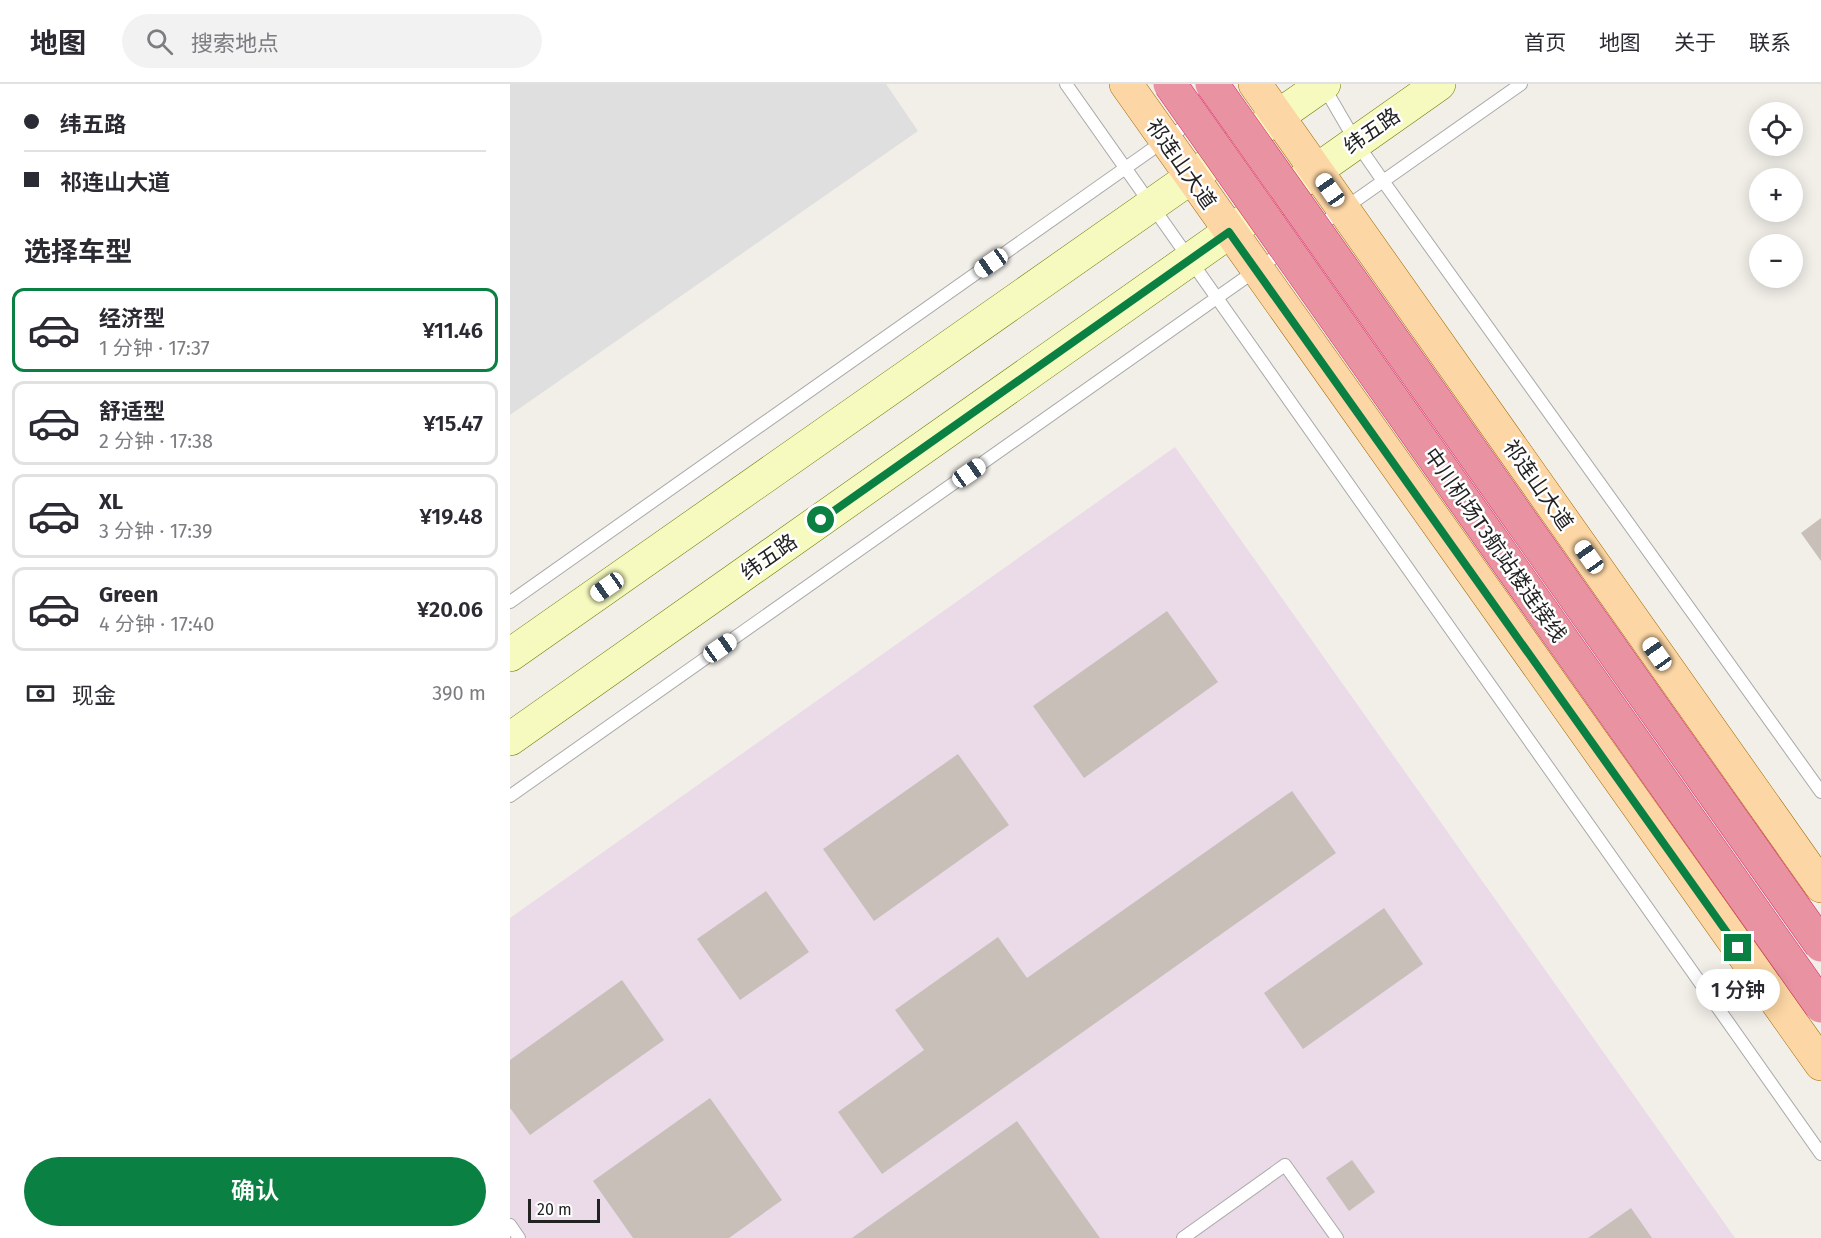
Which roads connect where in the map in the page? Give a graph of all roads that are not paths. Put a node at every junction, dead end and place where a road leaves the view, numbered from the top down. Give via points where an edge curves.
1 (1066, 84) edge
2 (1126, 84) edge
3 (1170, 84) edge
4 (1323, 84) edge
5 (1439, 84) edge
6 (1521, 84) edge
7 (1235, 86) edge
8 (1278, 116) junction
9 (1165, 141) junction
10 (1356, 142) junction
11 (1126, 168) junction
12 (1317, 171) junction
13 (1191, 178) junction
14 (1383, 181) junction
15 (1151, 205) junction
16 (1343, 209) junction
17 (1229, 232) junction
18 (1190, 260) junction
19 (1256, 270) junction
20 (1217, 298) junction
21 (510, 602) edge
22 (510, 655) edge
23 (510, 739) edge
24 (1821, 792) edge
25 (510, 796) edge
26 (1821, 886) edge
27 (1821, 945) edge
28 (1821, 1006) edge
29 (1821, 1064) edge
30 (1821, 1154) edge
31 (510, 1225) edge
32 (519, 1238) edge
33 (1183, 1238) edge
34 (1337, 1238) edge

1 - 11 lane
2 - 9 main road, 祁连山大道
3 - 28 highway, 中川机场T3航站楼连接线, bridge
4 - 8 street
4 - 10 lane
5 - 10 street, 纬五路
6 - 14 lane
7 - 8 main road, 祁连山大道
7 - 9 lane
7 - 27 highway, 中川机场T3航站楼连接线, bridge
8 - 12 main road, 祁连山大道
8 - 13 street
9 - 11 lane
9 - 13 main road, 祁连山大道
10 - 12 street, 纬五路
10 - 14 lane
11 - 15 lane
11 - 21 lane
12 - 16 main road, 祁连山大道
12 - 17 street, 纬五路
13 - 15 street
13 - 17 main road, 祁连山大道
14 - 16 lane
14 - 24 lane
15 - 18 lane
15 - 22 street
16 - 19 lane
16 - 26 main road, 祁连山大道
17 - 18 street, 纬五路
17 - 19 main road, 祁连山大道
18 - 20 lane
18 - 23 street, 纬五路
19 - 20 lane
19 - 29 main road, 祁连山大道
20 - 25 lane
20 - 30 lane
31 - 32 lane
33 - 34 lane via 1285,1166

